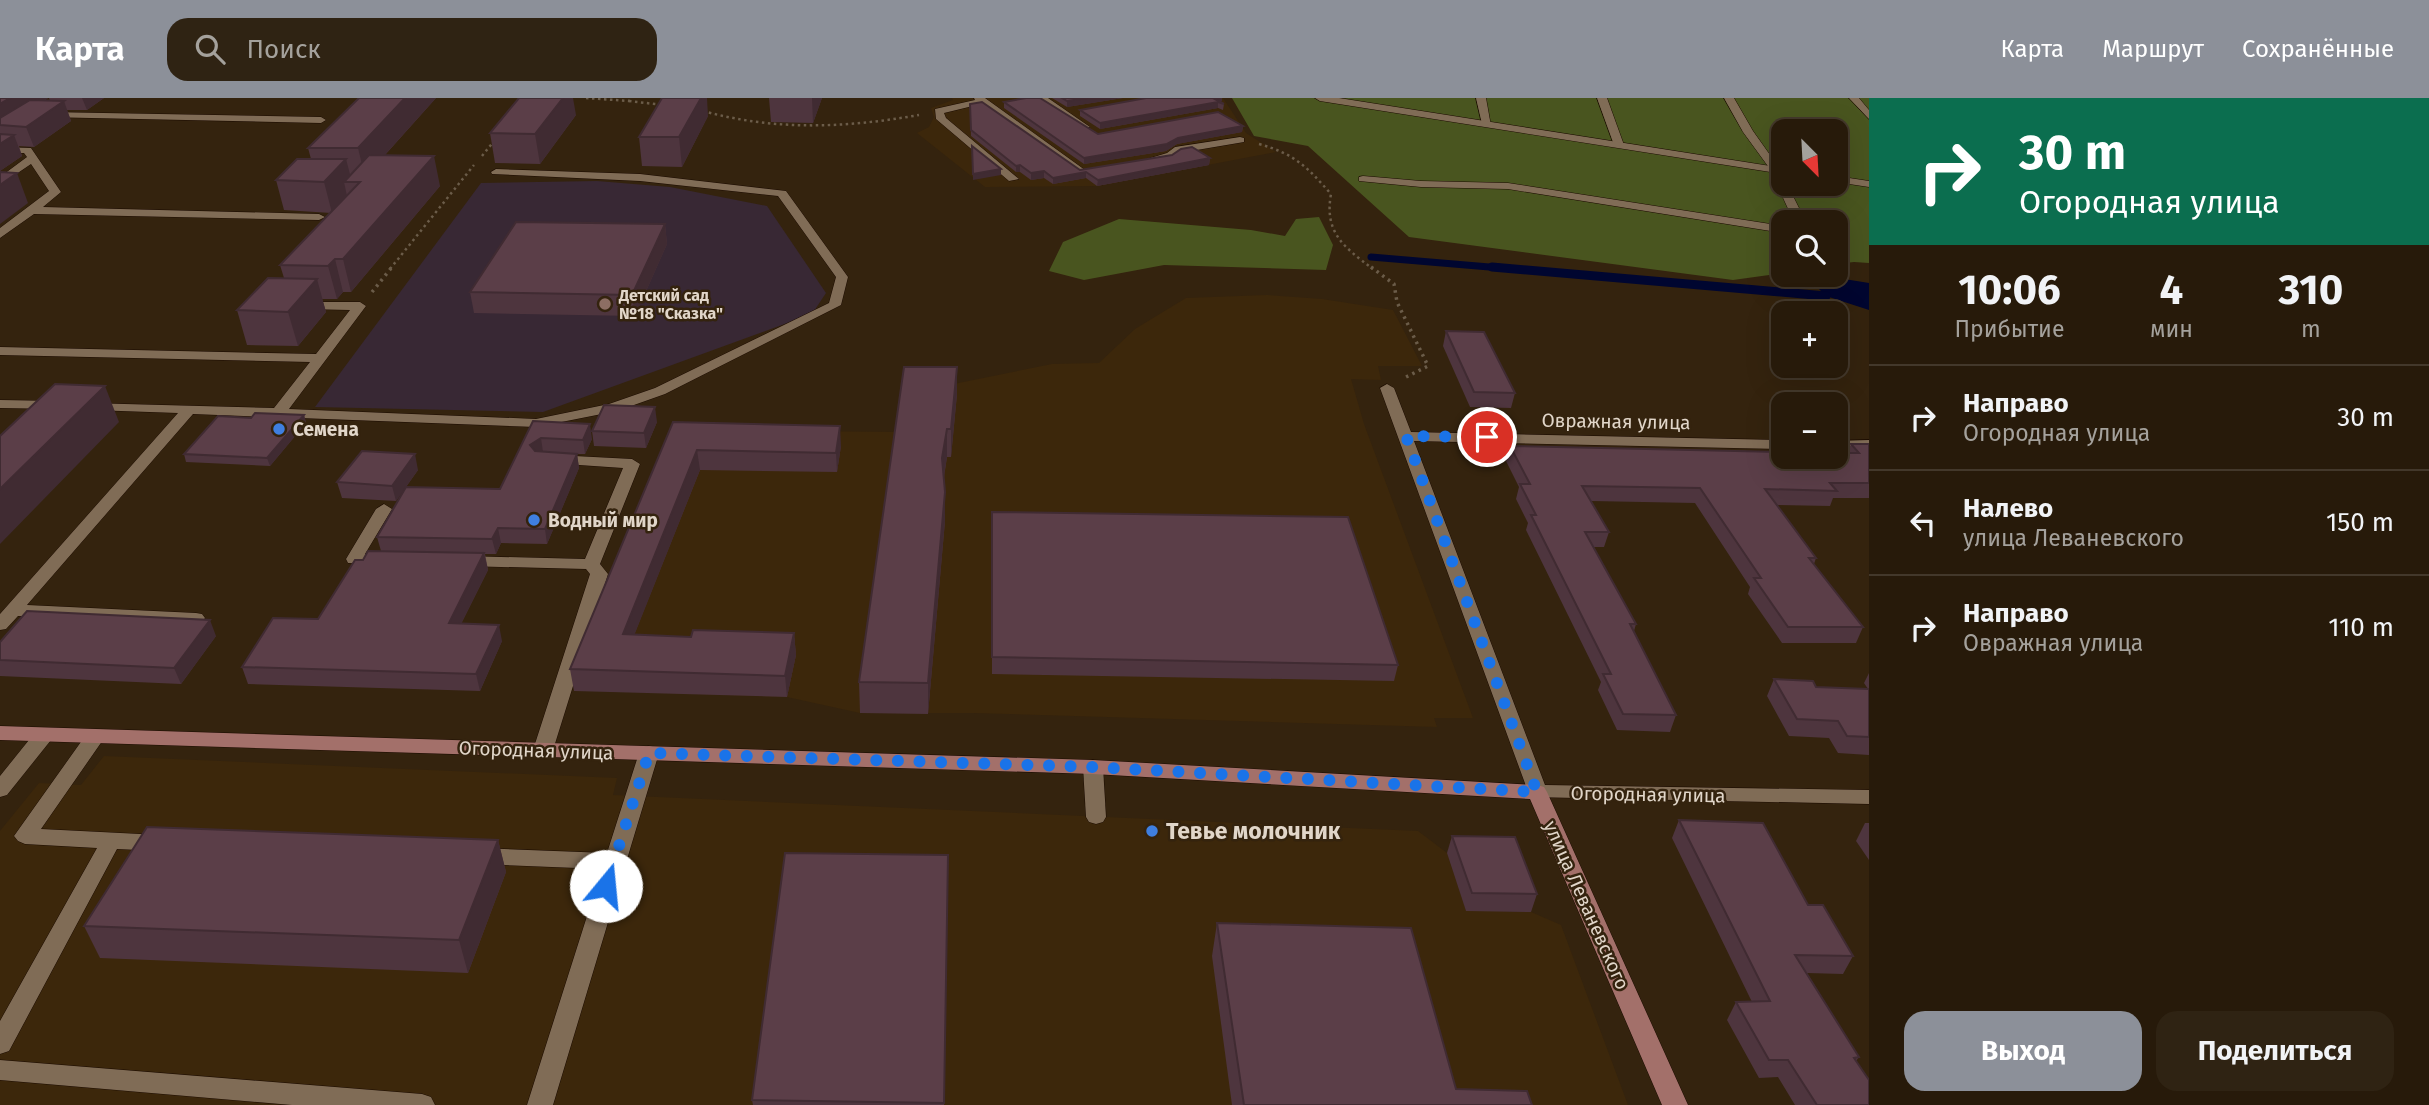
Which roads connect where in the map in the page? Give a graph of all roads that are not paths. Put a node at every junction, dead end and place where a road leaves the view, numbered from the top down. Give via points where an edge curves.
1 (1320, 98) edge
2 (1480, 98) edge
3 (1602, 98) edge
4 (1729, 98) edge
5 (1854, 98) edge
6 (1046, 99) edge
7 (1360, 101) edge
8 (988, 102) edge
9 (51, 104) edge
10 (1078, 111) edge
11 (1065, 113) junction
12 (1869, 116) edge
13 (321, 120) dead end
14 (1487, 124) junction
15 (1097, 135) edge
16 (1240, 139) road end
17 (1619, 145) junction
18 (0, 150) edge
19 (34, 157) junction
20 (1771, 160) edge
21 (1132, 163) edge
22 (1094, 169) edge
23 (1771, 169) edge
24 (496, 172) edge
25 (1013, 179) dead end
26 (1363, 179) dead end
27 (1848, 181) edge
28 (0, 182) edge
29 (1869, 184) edge
30 (31, 210) junction
31 (319, 217) edge
32 (1771, 228) edge
33 (0, 234) edge
34 (285, 305) edge
35 (0, 351) edge
36 (321, 358) junction
37 (1387, 388) road end
38 (0, 404) edge
39 (39, 405) junction
40 (190, 409) junction
41 (278, 413) junction
42 (20, 424) edge
43 (1406, 436) junction
44 (1771, 444) edge
45 (1848, 445) edge
46 (1869, 445) edge
47 (542, 460) edge
48 (384, 509) dead end
49 (410, 560) edge
50 (452, 561) edge
51 (591, 564) junction
52 (13, 610) junction
53 (196, 618) edge
54 (0, 625) edge
55 (0, 733) edge
56 (44, 735) junction
57 (95, 737) junction
58 (543, 750) junction
59 (649, 753) junction
60 (1093, 767) junction
61 (0, 790) edge
62 (1537, 792) junction
63 (1869, 797) edge
64 (1096, 817) dead end
65 (111, 841) junction
66 (181, 844) edge
67 (460, 855) edge
68 (613, 861) junction
69 (0, 1044) edge
70 (0, 1070) edge
71 (422, 1105) edge
72 (540, 1105) edge
73 (1675, 1105) edge

1 - 7 street
2 - 14 street
3 - 17 street
4 - 20 street
5 - 12 street
6 - 11 street
7 - 14 street
8 - 22 street via 1081,171
8 - 25 street via 939,111 941,120
9 - 13 street via 34,115
10 - 11 street
11 - 15 street
14 - 17 street
16 - 21 street
17 - 23 street
18 - 19 street via 27,150
19 - 28 street
19 - 30 street via 55,192
24 - 41 street via 705,181 782,193 842,277 835,304 660,391 612,408 536,423
26 - 32 street via 1508,186
27 - 29 street
30 - 31 street
30 - 33 street
34 - 36 street via 360,306
35 - 36 street
36 - 41 street
37 - 43 street, улица Леваневского
38 - 39 street
39 - 40 street
39 - 42 street
40 - 41 street
40 - 52 street
43 - 44 street, Овражная улица
43 - 62 street, улица Леваневского
45 - 46 street
47 - 51 street via 632,464
48 - 49 street via 355,559
50 - 51 street
51 - 58 street via 599,574
52 - 53 street
52 - 54 street
55 - 56 street, Огородная улица
56 - 57 street, Огородная улица
56 - 61 street
57 - 58 street, Огородная улица
57 - 65 street via 25,836
58 - 59 street, Огородная улица
59 - 60 street, Огородная улица
59 - 68 street
60 - 62 street, Огородная улица
60 - 64 street
62 - 63 street, Огородная улица
62 - 73 street, улица Леваневского
65 - 66 street
65 - 69 street
67 - 68 street
68 - 72 street
70 - 71 street

